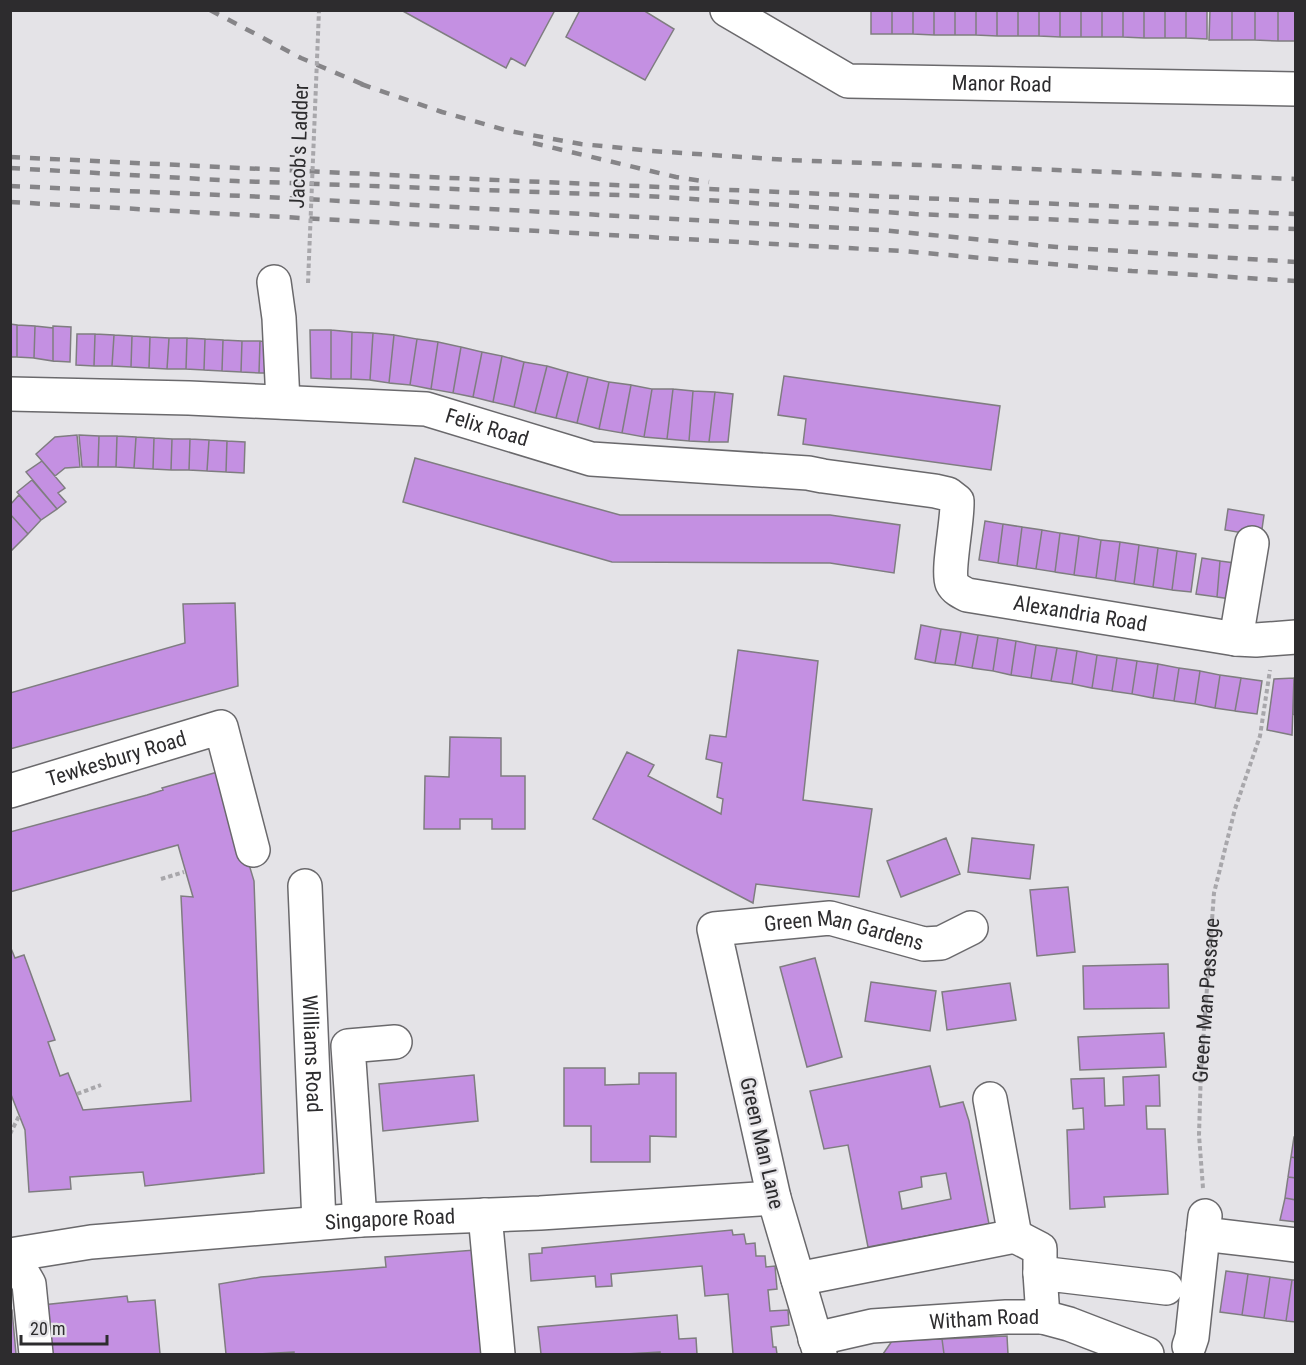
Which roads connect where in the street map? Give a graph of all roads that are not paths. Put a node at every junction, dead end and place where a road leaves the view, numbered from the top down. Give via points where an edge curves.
1 (727, 10) edge
2 (1296, 89) edge
3 (274, 282) dead end
4 (283, 402) junction
5 (12, 404) edge
6 (957, 501) joint
7 (1252, 543) dead end
8 (1296, 637) edge
9 (1236, 639) junction
10 (10, 791) edge
11 (253, 850) dead end
12 (305, 886) dead end
13 (971, 928) dead end
14 (714, 929) joint
15 (395, 1042) dead end
16 (990, 1099) dead end
17 (774, 1198) junction
18 (485, 1215) junction
19 (360, 1220) junction
20 (319, 1223) junction
21 (1015, 1236) junction
22 (1296, 1245) edge
23 (11, 1255) edge
24 (1041, 1273) junction
25 (798, 1279) junction
26 (1166, 1288) dead end
27 (1043, 1317) junction
28 (1190, 1346) dead end
29 (818, 1347) edge
30 (36, 1354) edge
31 (498, 1354) edge
32 (1147, 1354) edge

1 - 2 street, Manor Road via 848,81
3 - 4 street
4 - 5 street, Felix Road via 189,398
4 - 6 street, Felix Road via 426,408 591,459 808,472 934,491
6 - 9 street, Alexandria Road via 950,573 952,584 967,595
7 - 9 street
8 - 9 street, Alexandria Road
10 - 11 street, Tewkesbury Road via 222,727
12 - 20 street, Williams Road
13 - 14 street, Green Man Gardens via 940,943 924,944 830,918
14 - 17 street, Green Man Lane
15 - 19 street via 348,1046
16 - 21 street
17 - 18 street, Singapore Road
17 - 25 street, Green Man Lane
18 - 19 street, Singapore Road
18 - 31 street
19 - 20 street, Singapore Road
20 - 23 street, Singapore Road via 92,1242
21 - 24 street via 1040,1249
21 - 25 street
22 - 28 street via 1203,1237
23 - 30 street via 29,1284
24 - 26 street
24 - 27 street
25 - 29 street, Green Man Lane
27 - 29 street, Witham Road via 872,1326
27 - 32 street, Witham Road via 1069,1323

